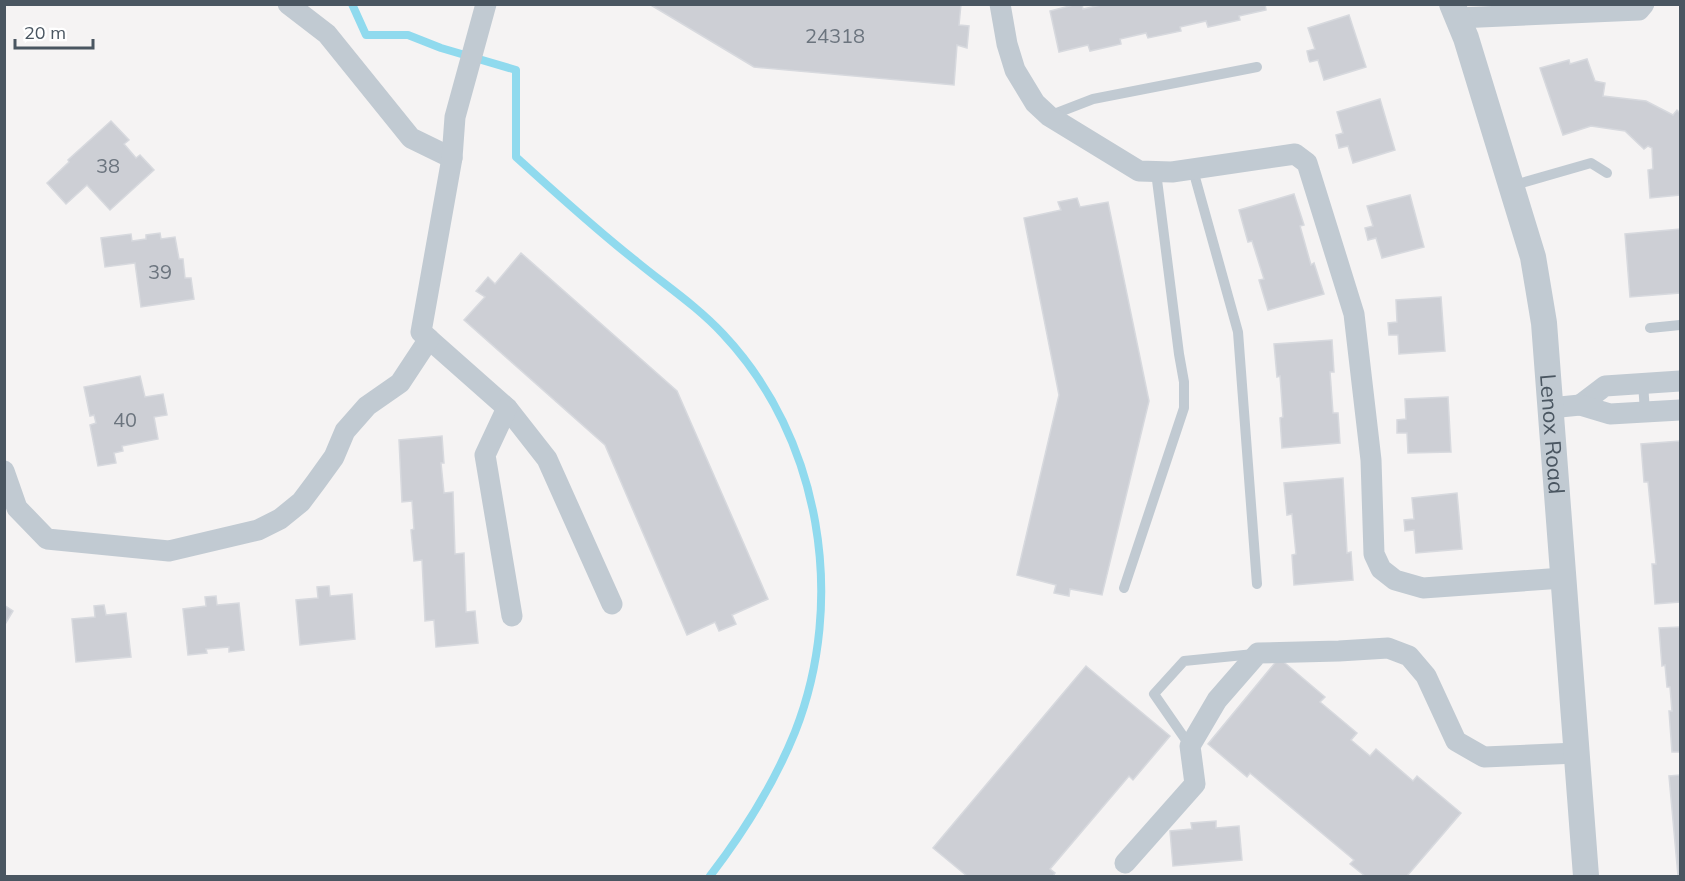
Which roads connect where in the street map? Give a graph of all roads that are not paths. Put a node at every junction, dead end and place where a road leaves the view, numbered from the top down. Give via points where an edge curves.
1 (288, 4) edge
2 (486, 4) edge
3 (1000, 4) edge
4 (1644, 4) edge
5 (1455, 11) edge
6 (1257, 67) dead end
7 (1049, 116) junction
8 (452, 158) junction
9 (1193, 170) junction
10 (1156, 172) junction
11 (1607, 173) dead end
12 (1511, 186) junction
13 (1680, 325) edge
14 (1650, 328) dead end
15 (429, 339) junction
16 (1680, 381) edge
17 (1642, 383) junction
18 (1580, 405) junction
19 (507, 408) junction
20 (1550, 408) junction
21 (1680, 410) edge
22 (1645, 412) junction
23 (4, 471) edge
24 (1563, 578) junction
25 (1257, 584) dead end
26 (1124, 588) dead end
27 (612, 604) dead end
28 (512, 616) dead end
29 (1258, 653) junction
30 (1190, 746) junction
31 (1576, 753) junction
32 (1125, 863) dead end
33 (1586, 876) edge

1 - 8 street via 327,34 411,138
2 - 8 street via 456,117
3 - 7 street via 1015,70 1035,103
4 - 5 street via 1639,9
5 - 12 street, Lenox Road
6 - 7 lane via 1093,99
7 - 10 street via 1139,171
8 - 15 street via 421,332
9 - 10 street
9 - 24 street via 1295,154 1307,163 1354,314 1371,460 1374,554 1381,569 1395,580 1423,588
9 - 25 lane via 1238,332
10 - 26 lane via 1184,382 1184,408
11 - 12 lane via 1591,163
12 - 20 street, Lenox Road via 1533,257 1544,323
13 - 14 lane
15 - 19 street
15 - 23 street via 400,383 368,405 345,431 334,457 301,502 258,530 169,551 47,539 17,508
16 - 17 street
17 - 18 street via 1605,386
17 - 22 lane
18 - 20 street
18 - 22 street via 1610,414
19 - 27 street via 547,459
19 - 28 street via 485,455
20 - 24 street, Lenox Road
21 - 22 street
24 - 31 street, Lenox Road
29 - 30 street via 1217,700
29 - 30 lane via 1184,661 1154,694
29 - 31 street via 1388,648 1409,656 1426,676 1456,741 1484,757
30 - 32 street via 1195,784
31 - 33 street, Lenox Road

